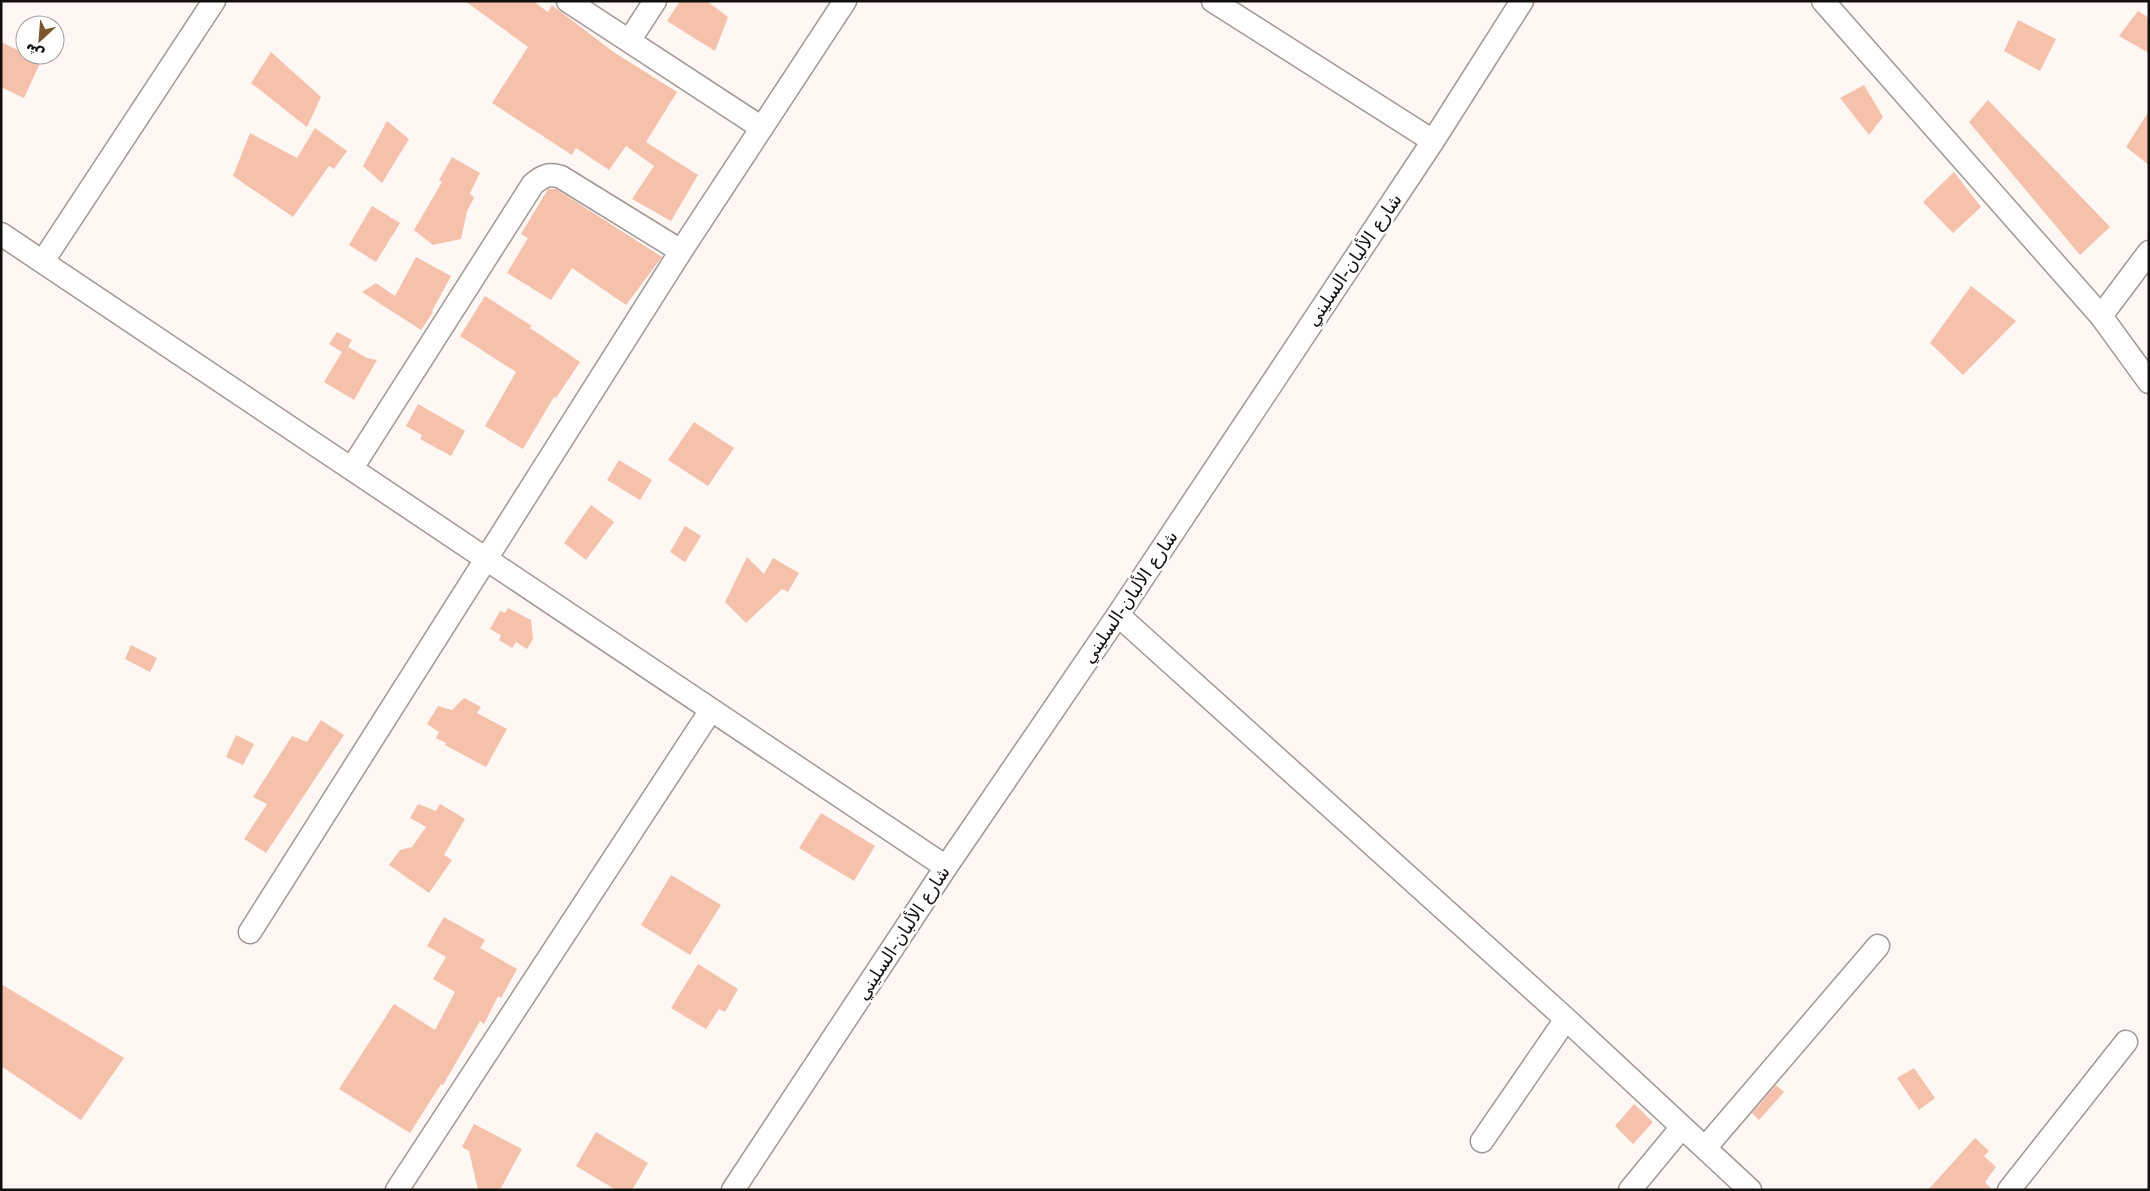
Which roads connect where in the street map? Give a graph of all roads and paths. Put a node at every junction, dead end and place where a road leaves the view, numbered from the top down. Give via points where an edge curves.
1 (214, 1) edge
2 (568, 1) edge
3 (655, 1) edge
4 (845, 1) edge
5 (1213, 1) edge
6 (1522, 1) edge
7 (1823, 1) edge
8 (629, 41) junction
9 (762, 128) junction
10 (1433, 141) junction
11 (1, 234) edge
12 (681, 251) junction
13 (2149, 252) edge
14 (42, 261) junction
15 (2101, 316) junction
16 (2149, 382) edge
17 (352, 468) junction
18 (487, 558) junction
19 (1118, 615) junction
20 (711, 710) junction
21 (946, 867) junction
22 (250, 932) dead end
23 (1878, 946) dead end
24 (1566, 1019) junction
25 (2126, 1042) dead end
26 (1682, 1127) junction
27 (1482, 1140) dead end
28 (1705, 1148) junction
29 (397, 1190) edge
30 (733, 1190) edge
31 (1630, 1190) edge
32 (1750, 1190) edge
33 (2009, 1190) edge

1 - 14 street
2 - 8 street
3 - 8 street
4 - 9 street
5 - 10 street
6 - 10 street, شارع الألبان-السليني
7 - 15 street
8 - 9 street
9 - 12 street
10 - 19 street, شارع الألبان-السليني
11 - 14 street
12 - 17 street via 561,177 550,174 542,177 533,184
12 - 18 street
13 - 15 street
14 - 17 street
15 - 16 street
17 - 18 street
18 - 20 street
18 - 22 street
19 - 21 street, شارع الألبان-السليني
19 - 24 street
20 - 21 street
20 - 29 street
21 - 30 street, شارع الألبان-السليني
23 - 28 street
24 - 26 street
24 - 27 street
25 - 33 street
26 - 28 street
26 - 31 street
28 - 32 street

